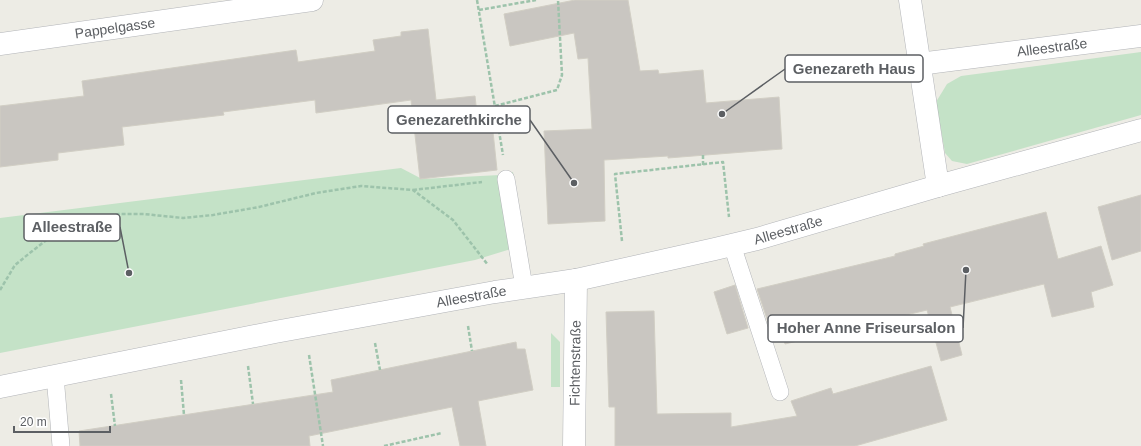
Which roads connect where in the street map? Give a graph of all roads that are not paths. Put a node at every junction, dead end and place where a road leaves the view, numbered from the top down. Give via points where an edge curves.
1 (312, 0) edge
2 (910, 0) edge
3 (229, 6) edge
4 (1141, 36) edge
5 (0, 44) edge
6 (919, 64) junction
7 (1141, 130) edge
8 (506, 179) road end
9 (938, 186) junction
10 (732, 245) junction
11 (576, 280) junction
12 (524, 288) junction
13 (55, 376) junction
14 (0, 387) edge
15 (780, 392) dead end
16 (61, 446) edge
17 (574, 446) edge

1 - 3 street, Pappelgasse
2 - 6 street
3 - 5 street, Pappelgasse
4 - 6 street, Alleestraße
6 - 9 street
7 - 9 street, Alleestraße
8 - 12 lane
9 - 10 street, Alleestraße
10 - 11 street, Alleestraße
10 - 15 lane
11 - 12 street, Alleestraße
11 - 17 street, Fichtenstraße
12 - 13 street, Alleestraße via 305,326
13 - 14 street, Alleestraße
13 - 16 lane

